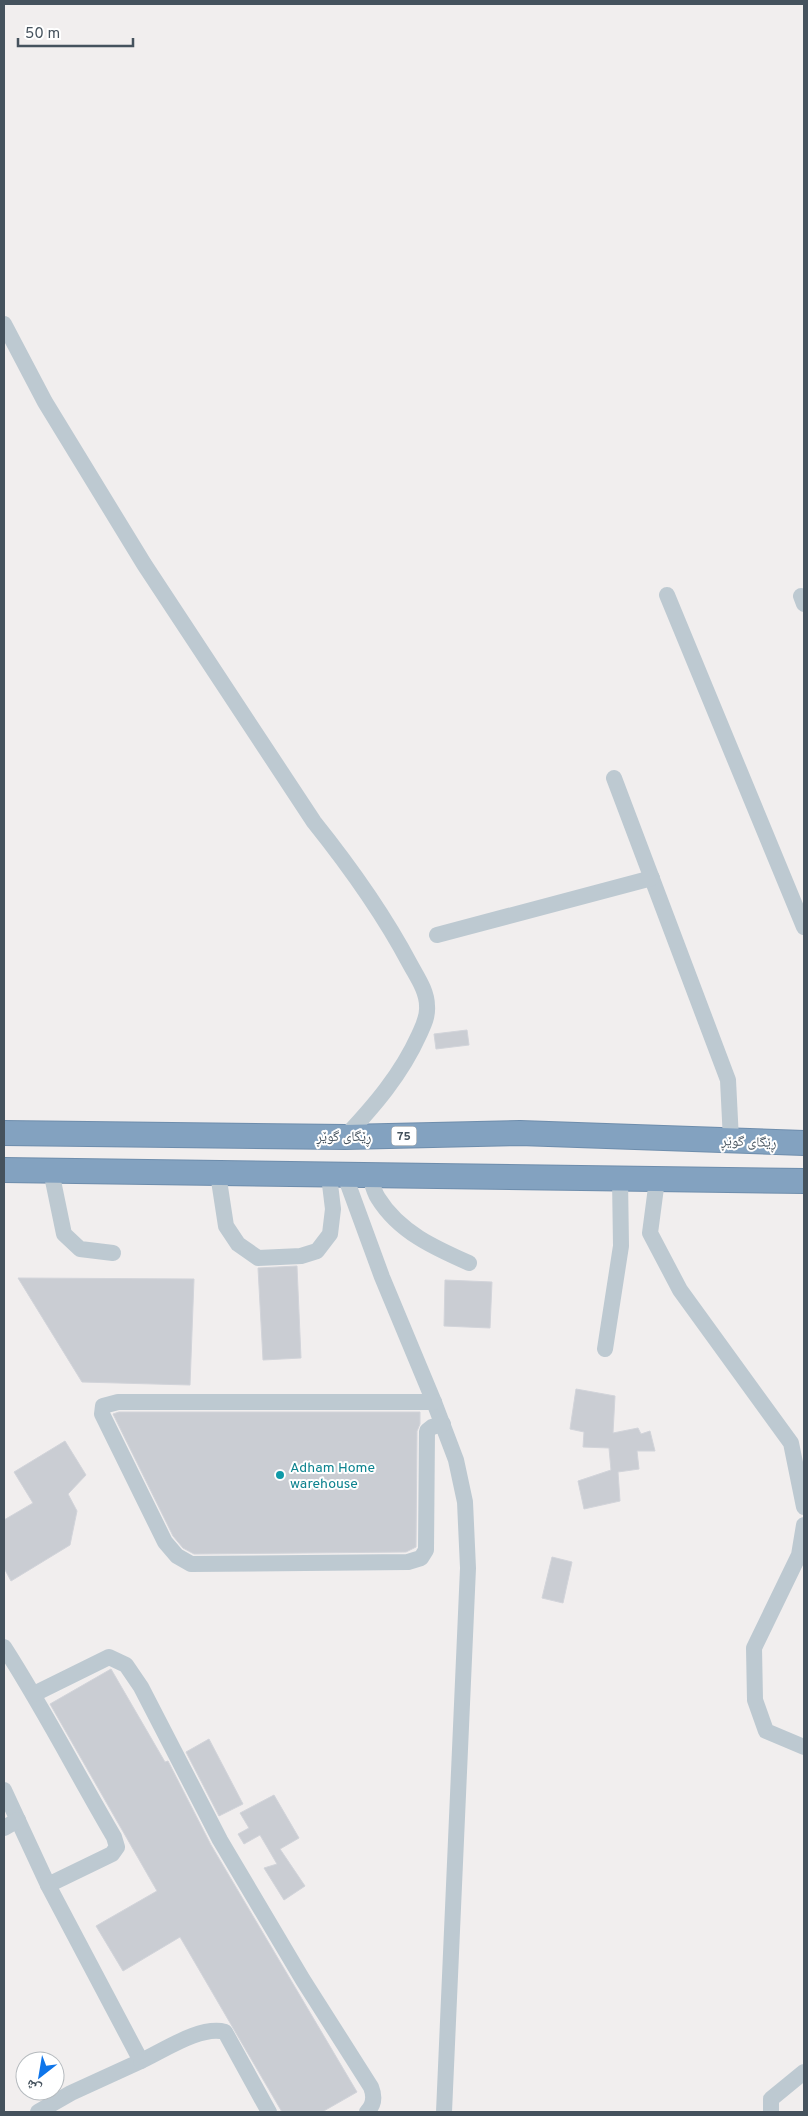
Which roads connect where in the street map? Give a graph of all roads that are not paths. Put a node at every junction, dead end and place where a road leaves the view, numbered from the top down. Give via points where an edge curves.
1 (4, 324) edge
2 (667, 595) dead end
3 (614, 778) dead end
4 (652, 878) junction
5 (804, 927) edge
6 (437, 935) dead end
7 (4, 1133) edge
8 (346, 1137) junction
9 (731, 1140) junction
10 (804, 1143) edge
11 (4, 1170) edge
12 (51, 1171) junction
13 (218, 1174) junction
14 (337, 1176) junction
15 (370, 1176) junction
16 (620, 1179) junction
17 (656, 1180) junction
18 (804, 1181) edge
19 (113, 1253) dead end
20 (469, 1263) dead end
21 (605, 1349) dead end
22 (434, 1402) junction
23 (442, 1424) junction
24 (804, 1507) edge
25 (804, 1525) edge
26 (4, 1647) edge
27 (34, 1694) junction
28 (804, 1747) edge
29 (4, 1790) edge
30 (18, 1820) junction
31 (4, 1828) edge
32 (48, 1885) junction
33 (141, 2061) junction
34 (804, 2072) edge
35 (38, 2112) edge
36 (269, 2112) edge
37 (367, 2112) edge
38 (444, 2112) edge
39 (771, 2112) edge

1 - 8 street via 45,402 144,564 314,822 374,903 424,991 428,1007 426,1020 412,1051 375,1106
2 - 5 street
3 - 4 street
4 - 6 street
4 - 9 street via 728,1080
7 - 8 highway, ڕێگای گوێڕ / 75
8 - 9 highway, ڕێگای گوێڕ / 75 via 520,1133
9 - 10 highway, ڕێگای گوێڕ / 75
11 - 12 highway
12 - 13 highway
12 - 19 street via 64,1234 80,1249
13 - 14 highway
13 - 14 street via 226,1226 238,1244 258,1258 300,1256 317,1251 330,1234
14 - 15 highway
14 - 22 street
15 - 16 highway
15 - 20 street via 377,1198 395,1218 424,1243
16 - 17 highway
16 - 21 street via 621,1246
17 - 18 highway
17 - 24 street via 650,1234 680,1290 791,1443
22 - 23 street
22 - 23 street via 118,1402 103,1406 102,1414 165,1542 177,1556 191,1564 408,1562 421,1558 426,1550 427,1431
23 - 38 street via 456,1460 465,1502 468,1568
25 - 28 street via 799,1555 754,1648 755,1700 766,1731
26 - 27 street
27 - 32 street via 117,1846 112,1854
27 - 37 street via 109,1657 126,1665 141,1687 220,1840 371,2088 374,2102
29 - 30 street
30 - 31 street
30 - 32 street
32 - 33 street
33 - 35 street
33 - 36 street via 188,2038 210,2031 225,2032
34 - 39 street via 771,2100

